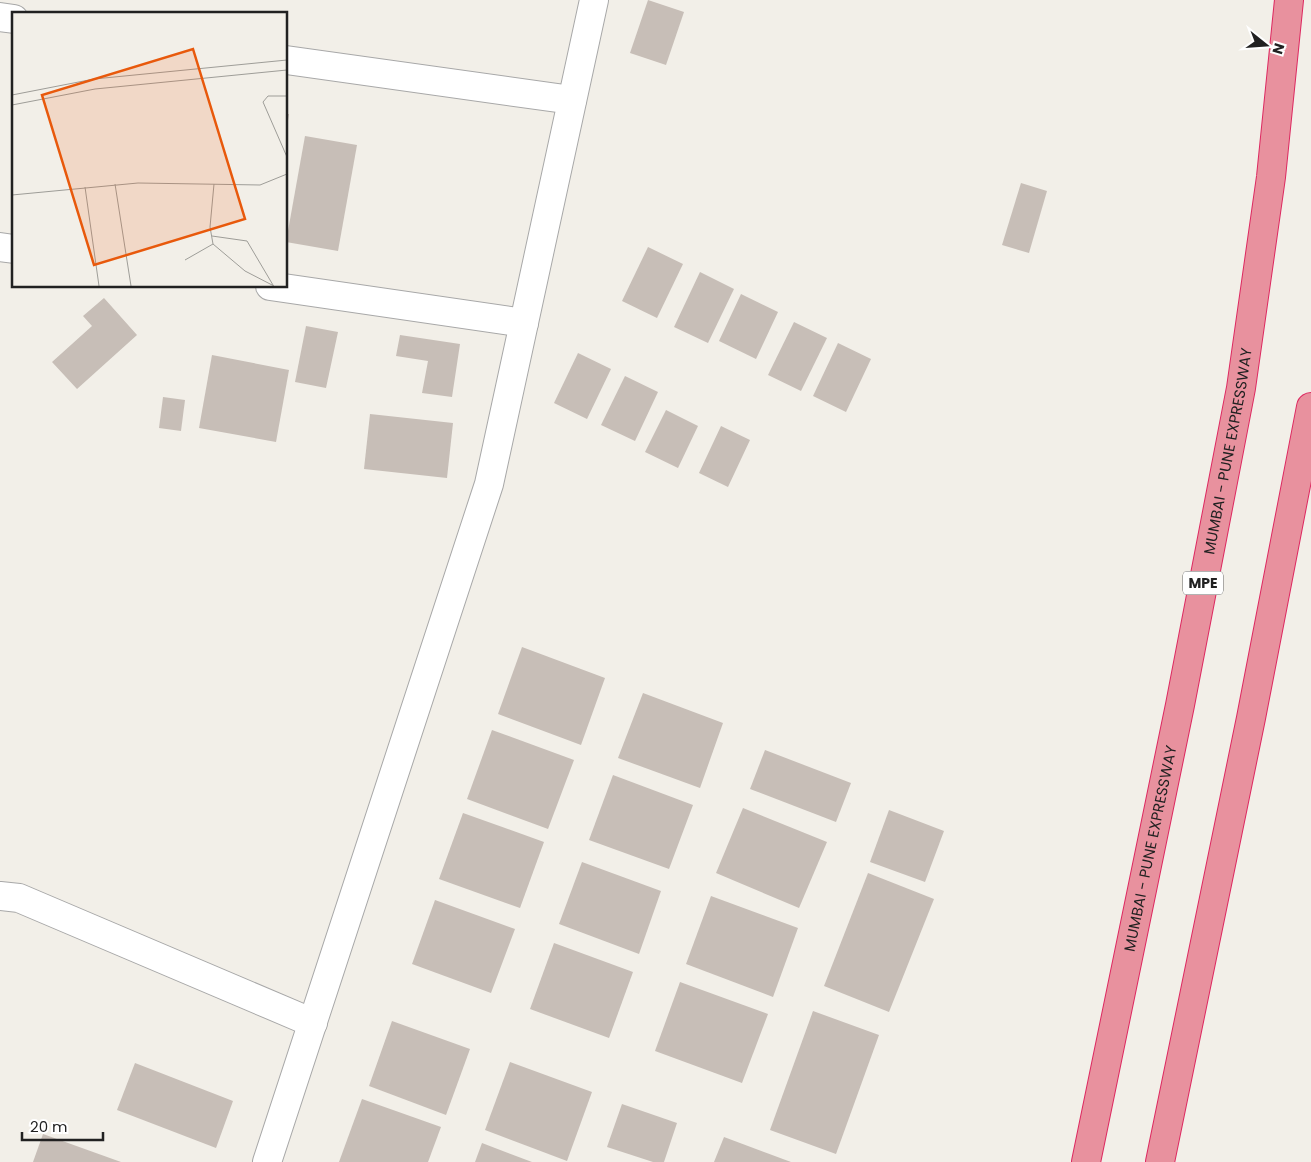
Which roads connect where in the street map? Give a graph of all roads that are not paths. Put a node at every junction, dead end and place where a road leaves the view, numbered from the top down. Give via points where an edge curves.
1 (594, 0) edge
2 (1289, 0) edge
3 (288, 60) edge
4 (572, 100) junction
5 (284, 288) edge
6 (524, 323) junction
7 (1311, 407) edge
8 (0, 896) edge
9 (313, 1023) junction
10 (267, 1162) edge
11 (1086, 1162) edge
12 (1160, 1162) edge

1 - 4 street
2 - 11 highway, MUMBAI - PUNE EXPRESSWAY / MPE via 1271,177 1241,388
3 - 4 street
4 - 6 street
5 - 6 street
6 - 9 street via 489,484
7 - 12 highway
8 - 9 street via 19,898
9 - 10 street

